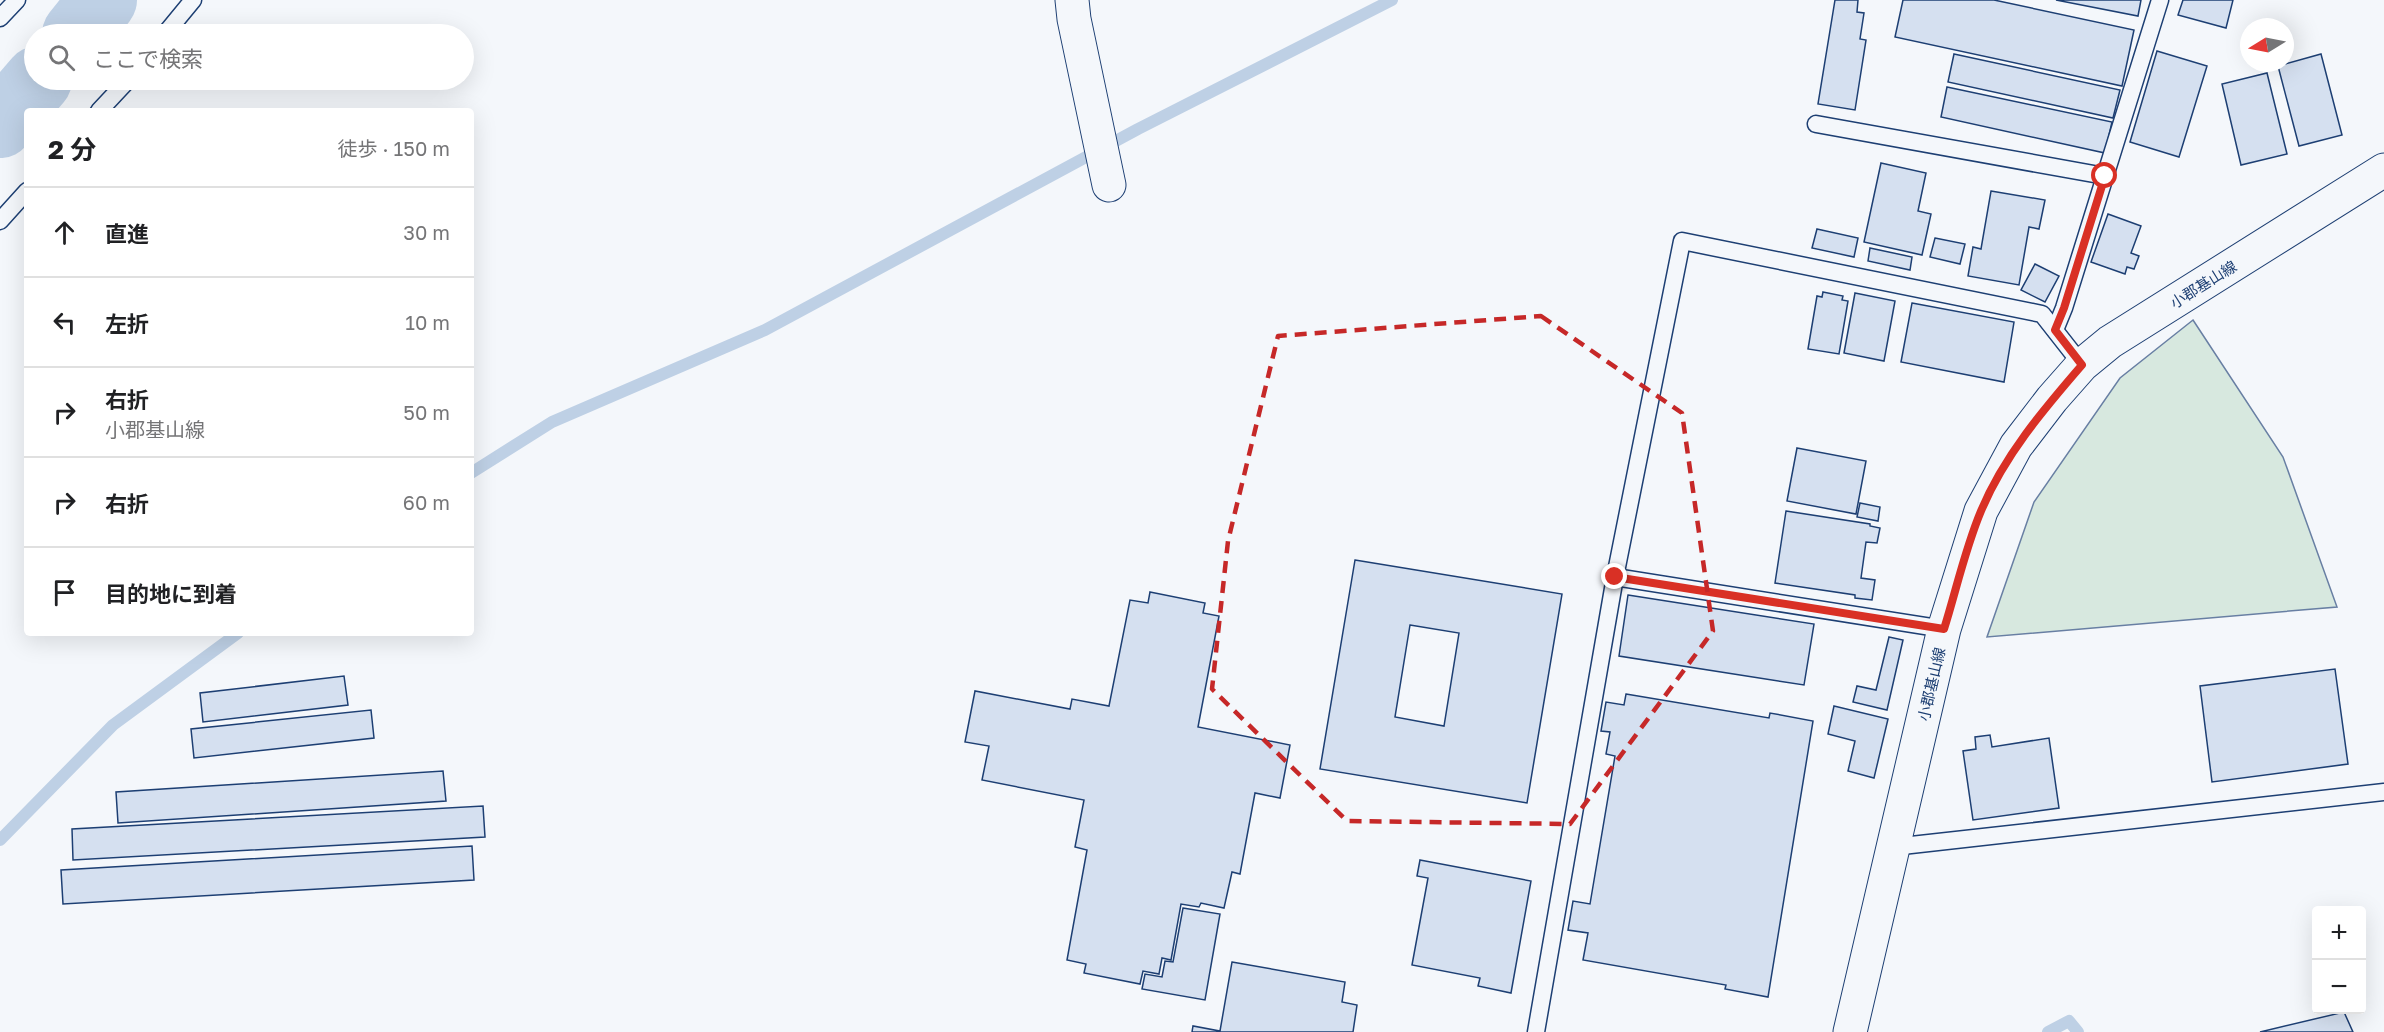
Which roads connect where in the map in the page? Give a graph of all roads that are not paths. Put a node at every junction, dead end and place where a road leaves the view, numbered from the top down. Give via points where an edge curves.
1 (17, 0) edge
2 (193, 0) edge
3 (1072, 0) edge
4 (2160, 0) edge
5 (0, 18) edge
6 (173, 24) edge
7 (119, 90) edge
8 (102, 108) edge
9 (1816, 124) dead end
10 (2384, 170) edge
11 (2105, 176) junction
12 (1109, 186) dead end
13 (24, 194) edge
14 (0, 221) edge
15 (2055, 330) junction
16 (2082, 365) junction
17 (1615, 577) junction
18 (1944, 629) junction
19 (2384, 792) edge
20 (1893, 847) junction
21 (1536, 1032) edge
22 (1850, 1032) edge

1 - 5 lane
2 - 6 lane
3 - 12 main road
4 - 11 lane
7 - 8 lane
9 - 11 lane
10 - 16 main road, 小郡基山線 via 2110,342
11 - 15 lane
13 - 14 lane
15 - 16 lane
15 - 17 lane via 2042,314 1682,241
16 - 18 main road, 小郡基山線 via 2016,446 1981,511
17 - 18 lane
17 - 21 lane
18 - 20 main road, 小郡基山線
19 - 20 lane
20 - 22 main road, 小郡基山線

